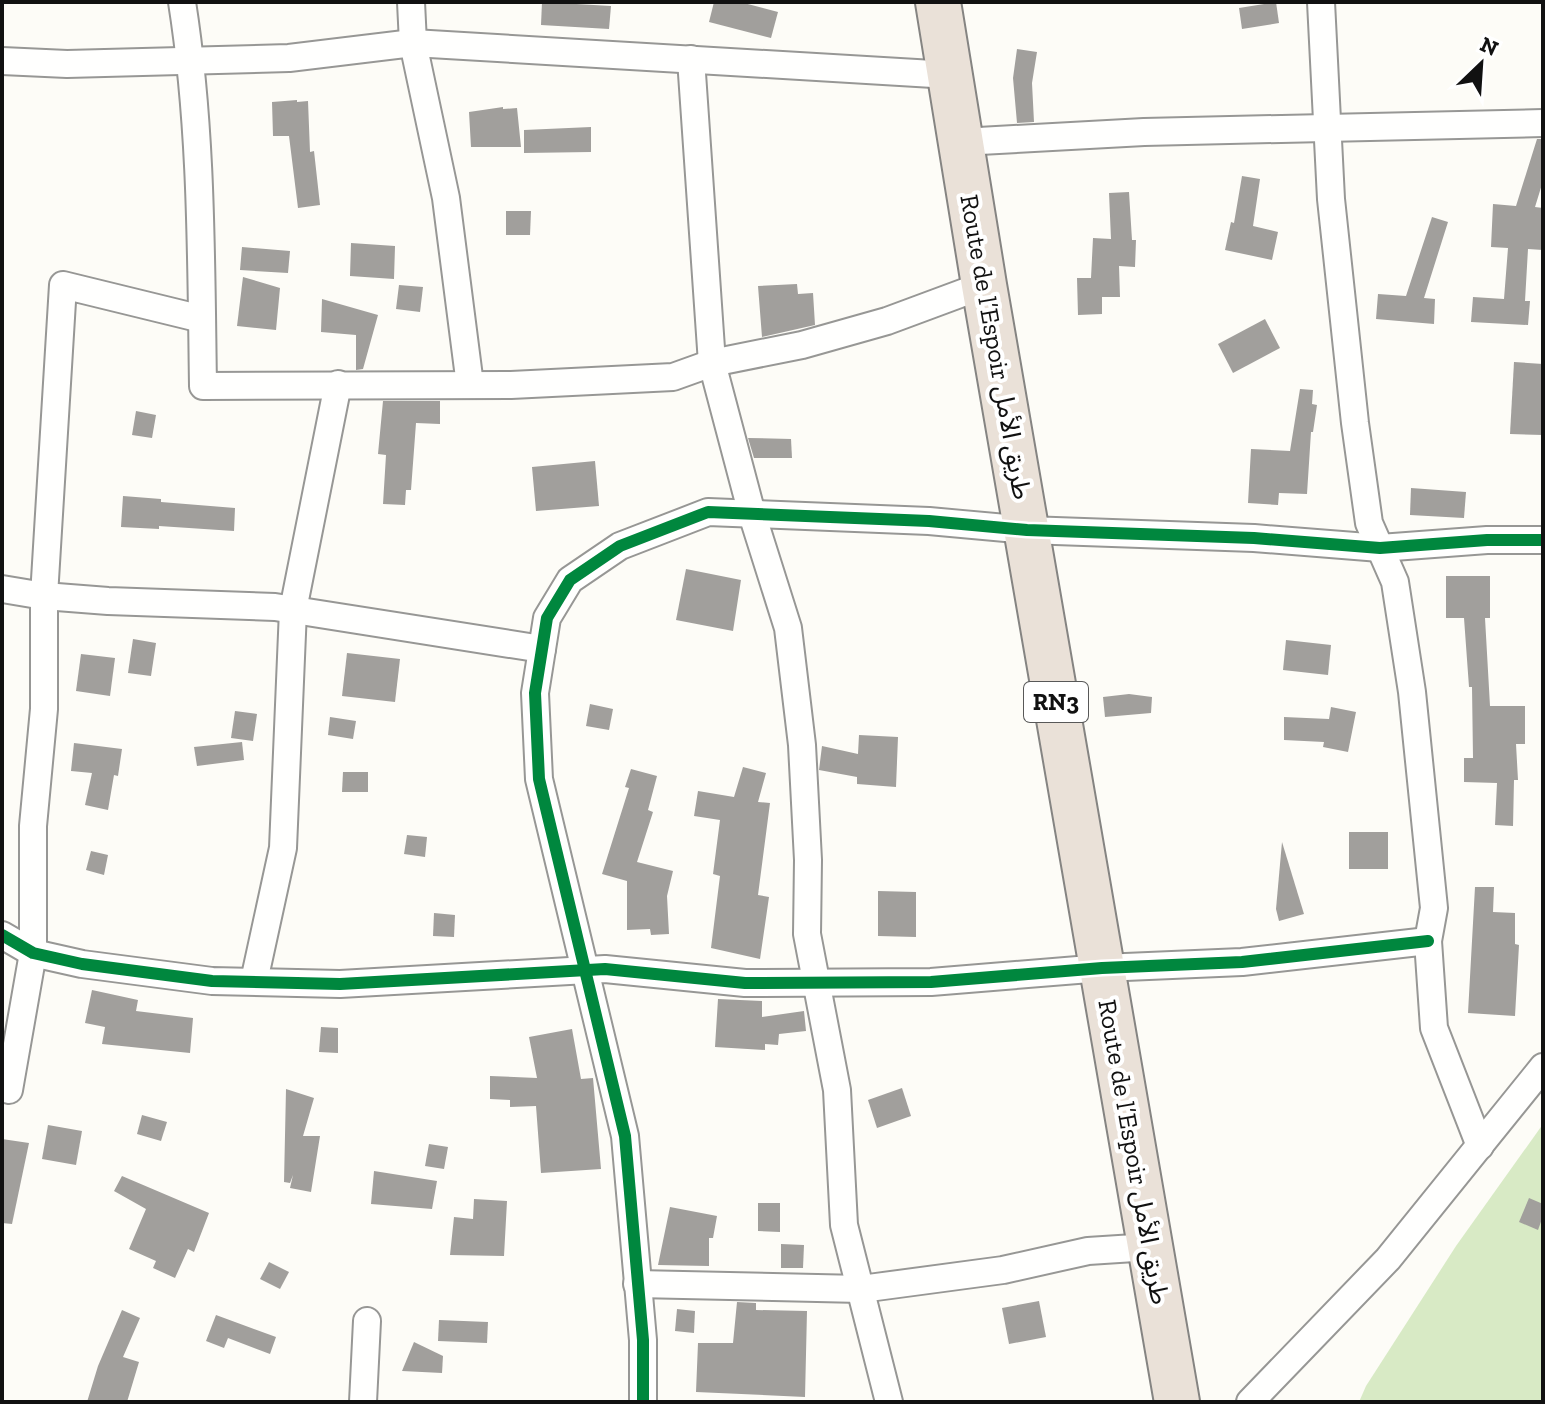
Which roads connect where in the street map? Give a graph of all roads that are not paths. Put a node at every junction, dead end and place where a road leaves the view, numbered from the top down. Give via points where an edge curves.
1 (182, 2) edge
2 (411, 2) edge
3 (938, 2) edge
4 (1321, 2) edge
5 (413, 43) junction
6 (691, 59) junction
7 (2, 61) edge
8 (191, 61) junction
9 (950, 75) junction
10 (1543, 123) edge
11 (1328, 127) junction
12 (961, 142) junction
13 (984, 285) junction
14 (202, 319) junction
15 (712, 363) junction
16 (338, 384) junction
17 (470, 385) junction
18 (752, 514) junction
19 (1027, 530) junction
20 (1543, 540) edge
21 (1380, 548) junction
22 (2, 589) edge
23 (44, 596) junction
24 (293, 610) junction
25 (542, 649) junction
26 (2, 935) edge
27 (1428, 941) junction
28 (33, 953) junction
29 (1102, 968) junction
30 (584, 971) junction
31 (254, 981) junction
32 (818, 985) junction
33 (1543, 1067) edge
34 (9, 1090) dead end
35 (1480, 1146) junction
36 (1150, 1247) junction
37 (637, 1284) junction
38 (861, 1289) junction
39 (367, 1321) dead end
40 (363, 1402) edge
41 (643, 1402) edge
42 (889, 1402) edge
43 (1177, 1402) edge
44 (1250, 1402) edge

1 - 8 street
2 - 5 street
3 - 9 highway, Route de l’Espoir طريق الأمل / RN3
4 - 11 street
5 - 6 street
5 - 8 street via 289,58
5 - 17 street via 446,198
6 - 9 street
6 - 15 street
7 - 8 street
8 - 14 street
9 - 12 highway, Route de l’Espoir طريق الأمل / RN3
10 - 11 street
11 - 12 street
11 - 21 street via 1355,423 1369,523
12 - 13 highway, Route de l’Espoir طريق الأمل / RN3
13 - 15 street via 887,321
13 - 19 highway, Route de l’Espoir طريق الأمل / RN3
14 - 16 street via 203,386
14 - 23 street via 63,285
15 - 17 street via 673,377
15 - 18 street
16 - 17 street
16 - 24 street
18 - 19 street
18 - 25 street via 708,512 620,546 570,580 547,618
18 - 32 street via 788,628 802,745 807,934
19 - 21 street
19 - 29 highway, Route de l’Espoir طريق الأمل / RN3
20 - 21 street
21 - 27 street via 1395,582 1412,692 1434,908
22 - 23 street
23 - 24 street
23 - 28 street
24 - 25 street
24 - 31 street via 283,848
25 - 30 street via 535,693 539,779
26 - 28 street
27 - 29 street via 1242,962
27 - 35 street via 1434,1028
28 - 31 street via 198,979
28 - 34 street
29 - 32 street
29 - 36 highway, Route de l’Espoir طريق الأمل / RN3
30 - 31 street via 340,984
30 - 32 street
30 - 37 street via 625,1136
32 - 38 street via 837,1090 844,1225
33 - 35 street
35 - 44 street via 1388,1259
36 - 38 street via 1088,1251 1003,1270
36 - 43 highway, Route de l’Espoir طريق الأمل / RN3
37 - 38 street
37 - 41 street
38 - 42 street
39 - 40 street

